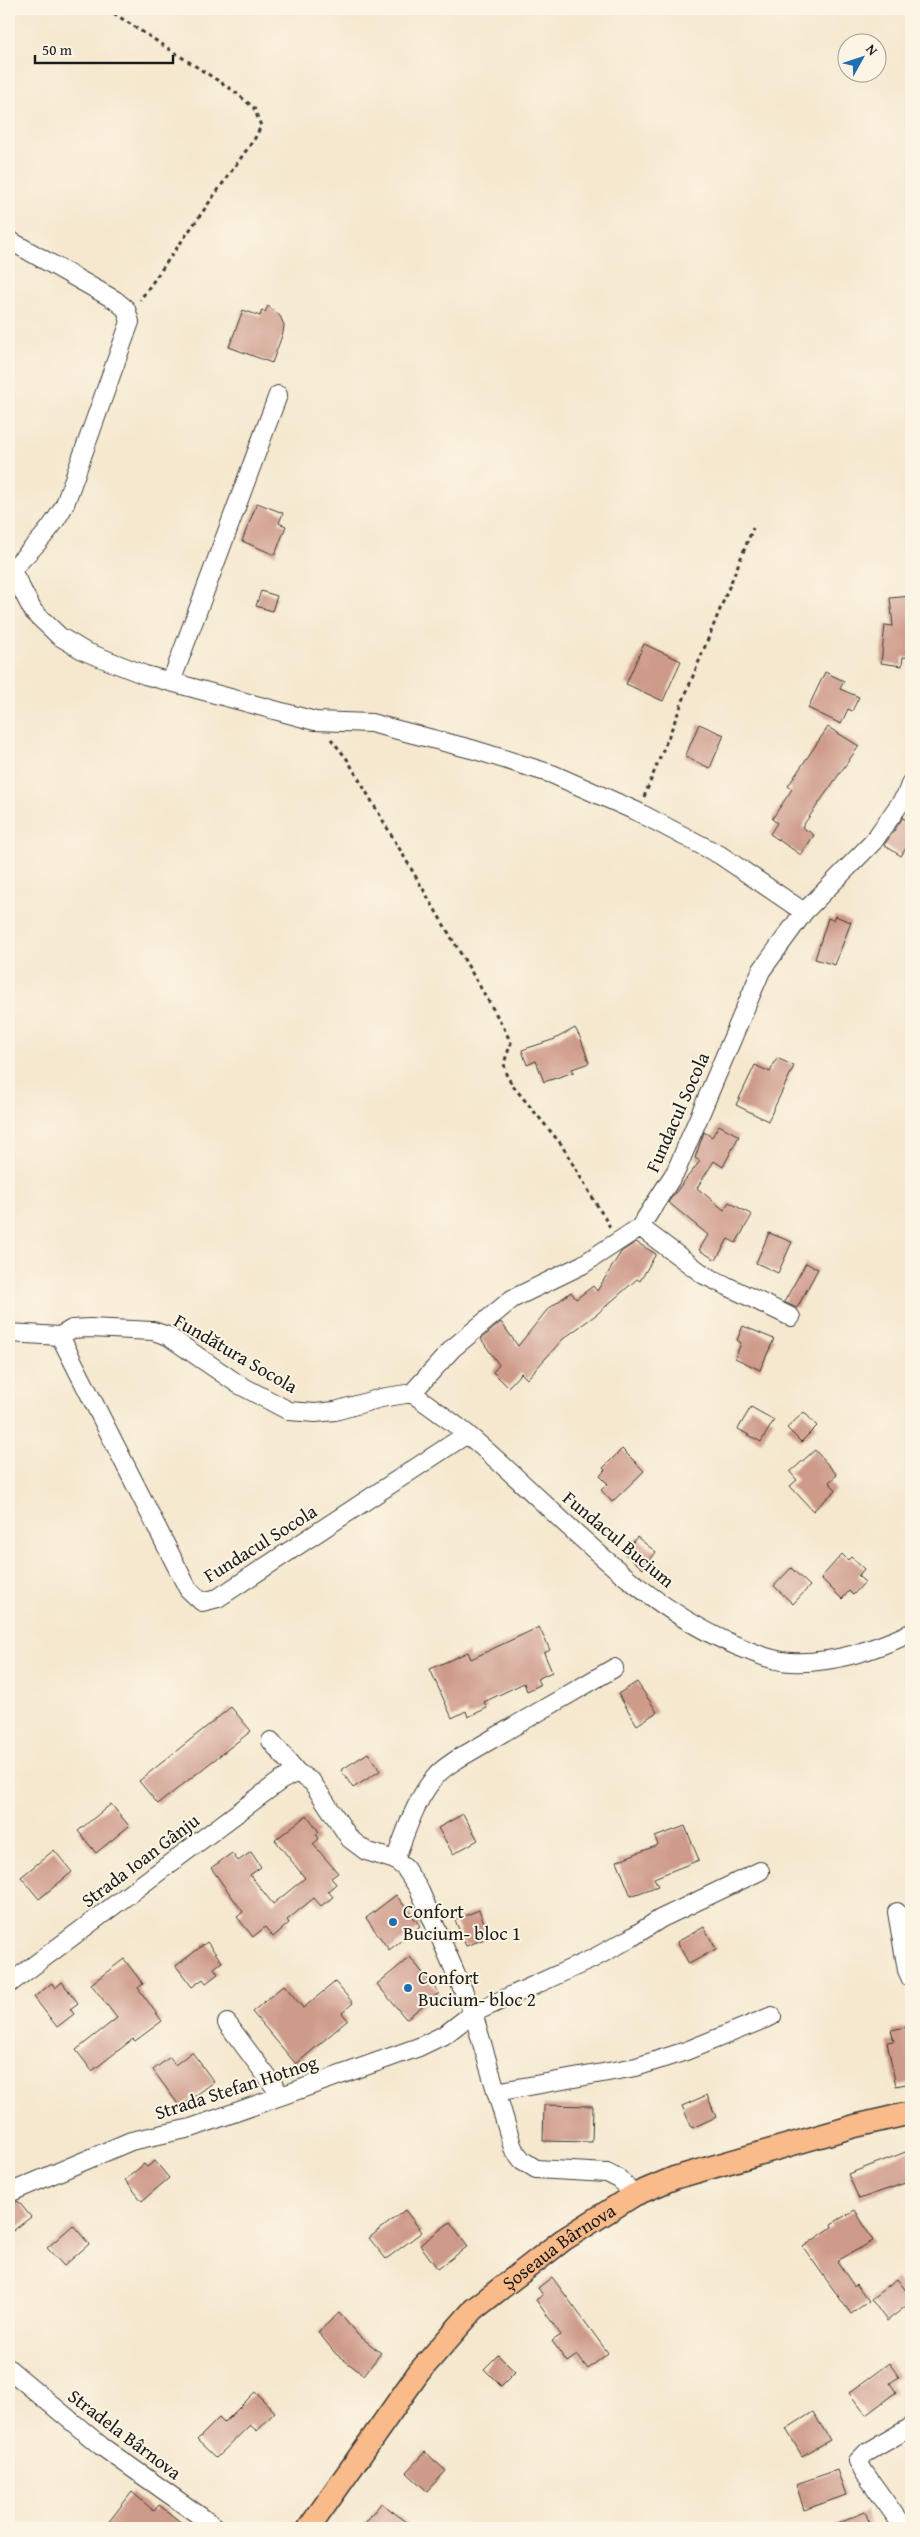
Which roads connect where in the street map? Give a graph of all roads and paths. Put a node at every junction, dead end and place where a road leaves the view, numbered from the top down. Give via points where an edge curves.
1 (107, 9) edge
2 (9, 240) edge
3 (129, 315) junction
4 (278, 395) dead end
5 (753, 528) dead end
6 (10, 567) edge
7 (171, 682) junction
8 (315, 721) junction
9 (911, 782) edge
10 (638, 812) junction
11 (804, 912) junction
12 (640, 1227) junction
13 (618, 1240) junction
14 (791, 1317) dead end
15 (9, 1333) edge
16 (60, 1336) junction
17 (412, 1394) junction
18 (467, 1434) junction
19 (911, 1633) edge
20 (614, 1668) dead end
21 (271, 1740) dead end
22 (298, 1772) junction
23 (396, 1860) junction
24 (760, 1871) dead end
25 (897, 1912) dead end
26 (911, 1979) edge
27 (9, 1984) edge
28 (473, 2013) junction
29 (772, 2016) dead end
30 (227, 2023) dead end
31 (496, 2092) junction
32 (280, 2094) junction
33 (911, 2113) edge
34 (9, 2193) edge
35 (634, 2195) junction
36 (9, 2370) edge
37 (911, 2427) edge
38 (217, 2528) edge
39 (309, 2528) edge
40 (904, 2528) edge

1 - 3 path via 234,91 254,108 261,126
2 - 3 street via 114,300
3 - 6 street via 130,322 65,504 42,539
4 - 7 street
5 - 10 path
6 - 7 street via 33,611 59,636 84,651
7 - 8 street
8 - 10 street via 371,723 475,750 552,774
8 - 13 path via 347,759 502,1026 511,1043 504,1063 513,1086 561,1144
9 - 11 street, Fundacul Socola via 906,795 873,842
10 - 11 street via 720,855
11 - 12 street, Fundacul Socola via 761,971 676,1170
12 - 13 street, Fundacul Socola
12 - 14 street via 704,1275
13 - 17 street, Fundacul Socola via 582,1265 512,1299 453,1348
15 - 16 street, Fundătura Socola
16 - 17 street, Fundătura Socola via 72,1329 90,1328 153,1331 168,1336 238,1384 289,1411 335,1411 381,1398
16 - 18 street, Fundacul Socola via 188,1589 202,1602 218,1598
17 - 18 street, Fundacul Bucium
18 - 19 street, Fundacul Bucium via 632,1583 683,1619 716,1637 757,1654 790,1662 832,1660
20 - 23 street via 456,1760 438,1774 420,1802
21 - 22 street
22 - 23 street via 312,1782 350,1839 366,1851
22 - 27 street, Strada Ioan Gânju via 280,1781
23 - 28 street via 419,1888
24 - 28 street, Strada Stefan Hotnog via 660,1919 598,1956
25 - 26 street
28 - 31 street
28 - 32 street, Strada Stefan Hotnog via 446,2034 419,2047
29 - 31 street via 686,2051 636,2067
30 - 32 street
31 - 35 street via 513,2148 522,2160 536,2169 607,2173 619,2179
32 - 34 street, Strada Stefan Hotnog via 191,2128 131,2141
33 - 35 main road, Șoseaua Bârnova via 674,2178
35 - 39 main road, Șoseaua Bârnova via 563,2240 474,2309 419,2372
36 - 38 street, Stradela Bârnova via 101,2446
37 - 40 street via 858,2461

